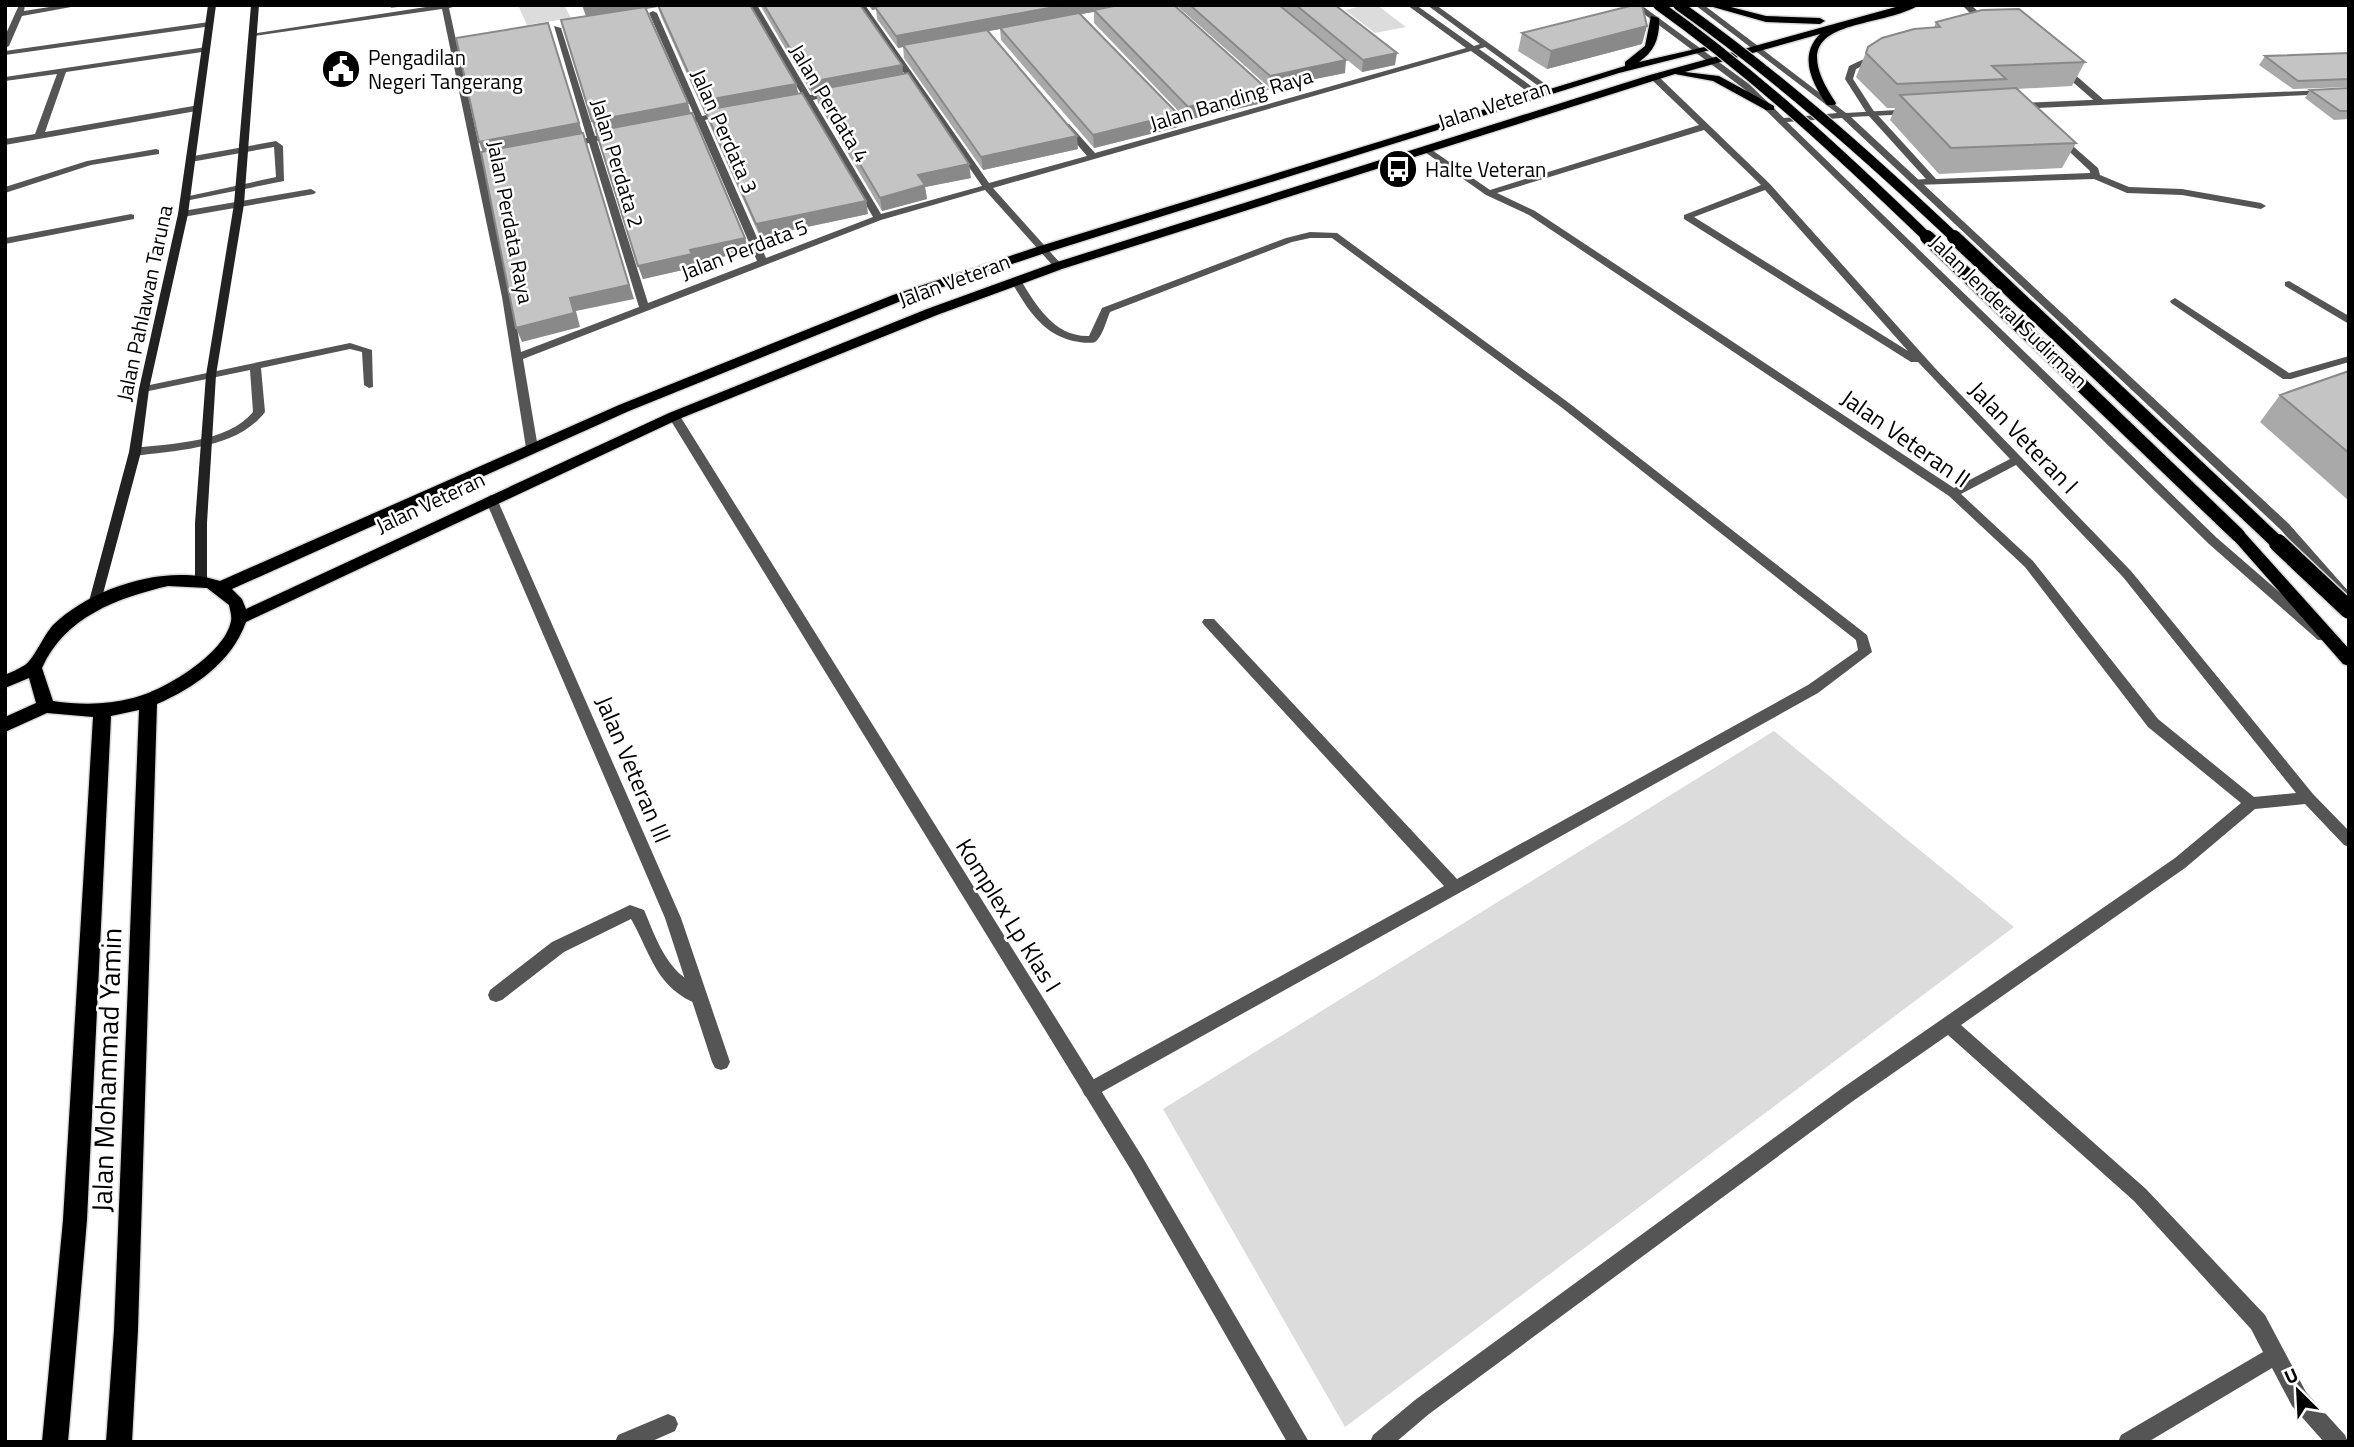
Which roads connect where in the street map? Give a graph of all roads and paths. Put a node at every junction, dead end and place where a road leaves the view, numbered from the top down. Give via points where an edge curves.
1 (78, 5) edge
2 (212, 5) edge
3 (256, 5) edge
4 (457, 5) edge
5 (753, 5) edge
6 (861, 5) edge
7 (1411, 5) edge
8 (1431, 5) edge
9 (1636, 5) edge
10 (1678, 5) edge
11 (1699, 5) edge
12 (1711, 5) edge
13 (1876, 5) edge
14 (1914, 5) edge
15 (1966, 5) edge
16 (445, 6) edge
17 (21, 9) edge
18 (665, 11) edge
19 (1656, 12) edge
20 (653, 13) junction
21 (640, 15) edge
22 (1820, 21) junction
23 (209, 24) junction
24 (571, 26) edge
25 (1844, 26) junction
26 (557, 29) junction
27 (1961, 30) edge
28 (544, 31) edge
29 (254, 36) junction
30 (1748, 40) junction
31 (466, 43) edge
32 (1485, 44) junction
33 (5, 46) edge
34 (453, 46) junction
35 (1468, 47) junction
36 (1760, 48) junction
37 (206, 49) junction
38 (1894, 50) edge
39 (1702, 51) junction
40 (5, 53) edge
41 (2052, 59) edge
42 (1714, 60) junction
43 (1351, 70) dead end
44 (62, 71) junction
45 (1616, 71) junction
46 (1658, 76) junction
47 (1361, 78) junction
48 (5, 79) edge
49 (1551, 91) junction
50 (2349, 91) edge
51 (842, 93) edge
52 (1267, 94) edge
53 (1538, 95) junction
54 (805, 99) junction
55 (2101, 102) junction
56 (1277, 103) junction
57 (1831, 103) junction
58 (779, 104) edge
59 (2012, 106) edge
60 (2025, 106) junction
61 (199, 108) junction
62 (1770, 108) junction
63 (740, 111) edge
64 (1917, 111) edge
65 (1871, 113) junction
66 (1842, 114) junction
67 (2035, 115) edge
68 (1059, 118) edge
69 (701, 119) junction
70 (1179, 119) edge
71 (1782, 120) junction
72 (661, 126) edge
73 (1706, 126) junction
74 (1188, 129) junction
75 (2055, 133) edge
76 (621, 134) edge
77 (39, 136) junction
78 (594, 139) junction
79 (5, 142) edge
80 (555, 146) edge
81 (244, 149) junction
82 (1426, 150) junction
83 (156, 152) dead end
84 (492, 158) edge
85 (1094, 158) junction
86 (191, 159) junction
87 (1338, 159) junction
88 (479, 161) junction
89 (1359, 172) junction
90 (2095, 176) junction
91 (1933, 181) junction
92 (1915, 182) junction
93 (1767, 186) junction
94 (988, 188) junction
95 (240, 189) junction
96 (5, 190) edge
97 (312, 191) dead end
98 (1489, 193) junction
99 (185, 198) junction
100 (239, 204) junction
101 (2261, 206) dead end
102 (183, 214) junction
103 (131, 217) dead end
104 (878, 218) junction
105 (5, 241) edge
106 (1041, 250) junction
107 (763, 263) junction
108 (1058, 266) junction
109 (1016, 281) junction
110 (2289, 284) dead end
111 (2175, 301) dead end
112 (645, 309) junction
113 (2349, 321) edge
114 (518, 357) junction
115 (2349, 359) edge
116 (255, 365) junction
117 (1930, 369) junction
118 (211, 374) junction
119 (369, 385) dead end
120 (144, 389) junction
121 (674, 416) junction
122 (206, 439) junction
123 (532, 448) junction
124 (135, 452) junction
125 (2016, 460) junction
126 (1953, 493) junction
127 (491, 499) junction
128 (201, 581) junction
129 (220, 587) junction
130 (2349, 601) edge
131 (94, 605) junction
132 (2349, 610) edge
133 (239, 619) junction
134 (1209, 622) dead end
135 (2347, 659) edge
136 (34, 668) junction
137 (5, 682) edge
138 (148, 701) junction
139 (46, 705) junction
140 (102, 712) junction
141 (5, 724) edge
142 (2308, 798) junction
143 (2251, 803) junction
144 (2349, 841) edge
145 (1455, 888) junction
146 (496, 995) dead end
147 (700, 998) junction
148 (1950, 1026) junction
149 (721, 1062) dead end
150 (1091, 1090) junction
151 (2276, 1355) junction
152 (668, 1424) dead end
153 (55, 1442) edge
154 (119, 1442) edge
155 (625, 1442) edge
156 (1299, 1442) edge
157 (1380, 1442) edge
158 (2128, 1442) edge
159 (2338, 1442) edge

1 - 17 street
2 - 23 main road, Jalan Pahlawan Taruna
3 - 29 main road
4 - 16 street
5 - 54 street, Jalan Perdata 4
6 - 94 street via 900,53 909,81
7 - 35 street
8 - 32 street
9 - 19 street, Jalan Jenderal Sudirman
10 - 132 main road, Jalan Jenderal Sudirman, bridge via 1751,57 1850,138
11 - 30 street, Jalan Jenderal Sudirman
12 - 22 main road via 1766,19
13 - 22 main road, Jalan Veteran
14 - 25 main road, Jalan Veteran
15 - 27 street via 1979,22
16 - 29 street
16 - 34 street, Jalan Perdata Raya
17 - 33 street
18 - 20 street
19 - 39 street, Jalan Jenderal Sudirman
19 - 45 main road via 1651,46
19 - 135 main road, Jalan Jenderal Sudirman, bridge via 1718,48 1819,134 2238,535
20 - 21 street
20 - 69 street, Jalan Perdata 3
22 - 30 main road, Jalan Veteran
23 - 37 main road, Jalan Pahlawan Taruna
23 - 40 street
24 - 26 street
25 - 36 main road, Jalan Veteran
25 - 57 main road via 1823,37 1811,66
26 - 28 street
26 - 78 street, Jalan Perdata 2
29 - 81 main road
30 - 36 street, Jalan Jenderal Sudirman
30 - 39 main road, Jalan Veteran
31 - 34 street
32 - 35 street, Jalan Banding Raya
32 - 49 street
34 - 88 street, Jalan Perdata Raya
35 - 47 street, Jalan Banding Raya
35 - 53 street
36 - 42 main road, Jalan Veteran
36 - 57 street, Jalan Jenderal Sudirman
37 - 44 street
37 - 61 main road, Jalan Pahlawan Taruna
38 - 65 street via 1868,57 1852,68 1849,79
39 - 42 street, Jalan Jenderal Sudirman
39 - 45 main road, Jalan Veteran
41 - 55 street
42 - 46 main road, Jalan Veteran
42 - 62 street, Jalan Jenderal Sudirman
43 - 47 street
44 - 48 street
44 - 77 street
45 - 49 main road, Jalan Veteran
46 - 62 main road via 1715,78
46 - 73 street, Jalan Veteran I
46 - 82 main road, Jalan Veteran
47 - 56 street, Jalan Banding Raya
49 - 53 main road, Jalan Veteran
50 - 55 street
51 - 54 street
52 - 56 street
53 - 87 main road, Jalan Veteran
54 - 58 street
54 - 104 street, Jalan Perdata 4
55 - 60 street
56 - 74 street, Jalan Banding Raya
57 - 66 street, Jalan Jenderal Sudirman
59 - 60 street
60 - 67 street
61 - 77 street
61 - 86 main road, Jalan Pahlawan Taruna
62 - 71 street, Jalan Jenderal Sudirman
63 - 69 street
64 - 65 street
65 - 66 street
65 - 91 street
66 - 71 street
66 - 92 street, Jalan Jenderal Sudirman
68 - 85 street
69 - 72 street
69 - 107 street, Jalan Perdata 3
70 - 74 street
71 - 135 street, Jalan Jenderal Sudirman via 2213,541
73 - 93 street, Jalan Veteran I
73 - 98 street
74 - 85 street, Jalan Banding Raya
75 - 90 street via 2095,170
76 - 78 street
77 - 79 street
78 - 80 street
78 - 112 street, Jalan Perdata 2
81 - 86 street
81 - 95 main road
81 - 95 street via 278,145 281,179
82 - 89 main road, Jalan Veteran
82 - 98 street, Jalan Veteran II
83 - 96 street via 90,163
84 - 88 street
85 - 94 street, Jalan Banding Raya
86 - 99 main road, Jalan Pahlawan Taruna
87 - 89 main road
87 - 106 main road, Jalan Veteran
88 - 114 street, Jalan Perdata Raya
89 - 108 main road, Jalan Veteran
90 - 91 street
90 - 101 street via 2127,190 2182,192
91 - 92 street
92 - 130 street, Jalan Jenderal Sudirman via 2285,527
93 - 117 street, Jalan Veteran I
93 - 117 street via 1687,216
94 - 104 street, Jalan Perdata 5
94 - 106 street
95 - 99 street
95 - 100 main road
97 - 100 street
98 - 126 street, Jalan Veteran II via 1532,213
99 - 102 main road, Jalan Pahlawan Taruna
100 - 102 street
100 - 118 main road
102 - 120 main road, Jalan Pahlawan Taruna
103 - 105 street
104 - 107 street, Jalan Perdata 5
106 - 108 street
106 - 123 main road, Jalan Veteran via 897,298
107 - 112 street, Jalan Perdata 5
108 - 109 main road, Jalan Veteran
109 - 121 main road, Jalan Veteran
109 - 145 street via 1025,298 1060,336 1078,341 1093,338 1106,310 1289,240 1310,234 1334,235 1565,405 1862,638 1865,652 1813,689
110 - 113 street
111 - 115 street via 2287,377
112 - 114 street, Jalan Perdata 5
114 - 123 street, Jalan Perdata Raya
116 - 118 street
116 - 119 street via 334,347 358,347 367,350
116 - 122 street via 256,419 235,432
117 - 125 street, Jalan Veteran I
118 - 120 street
118 - 122 main road
120 - 124 main road, Jalan Pahlawan Taruna
121 - 127 main road, Jalan Veteran
121 - 150 street, Komplex Lp Klas I
122 - 124 street
122 - 128 main road
123 - 129 main road, Jalan Veteran
124 - 131 main road, Jalan Pahlawan Taruna
125 - 126 street
125 - 142 street, Jalan Veteran I via 2127,574
126 - 143 street, Jalan Veteran II via 2029,564 2153,723
127 - 133 main road, Jalan Veteran
127 - 147 street, Jalan Veteran III via 667,905
128 - 129 main road
128 - 131 main road via 156,583
129 - 133 main road via 235,601
131 - 136 main road via 49,640
133 - 138 main road via 226,648 202,670
134 - 145 street
136 - 137 main road
136 - 139 main road
138 - 140 main road
138 - 154 main road, Jalan Mohammad Yamin
139 - 140 main road
139 - 141 main road
140 - 153 main road, Jalan Mohammad Yamin via 75,1220
142 - 143 street
142 - 144 street, Jalan Veteran I
143 - 148 street via 2180,863
145 - 150 street
146 - 147 street via 558,947 631,912 638,915 666,971 687,993
147 - 149 street, Jalan Veteran III
148 - 151 street via 2140,1195 2258,1322
148 - 157 street via 1847,1095
150 - 156 street, Komplex Lp Klas I
151 - 158 street
151 - 159 street via 2299,1399
152 - 155 street

